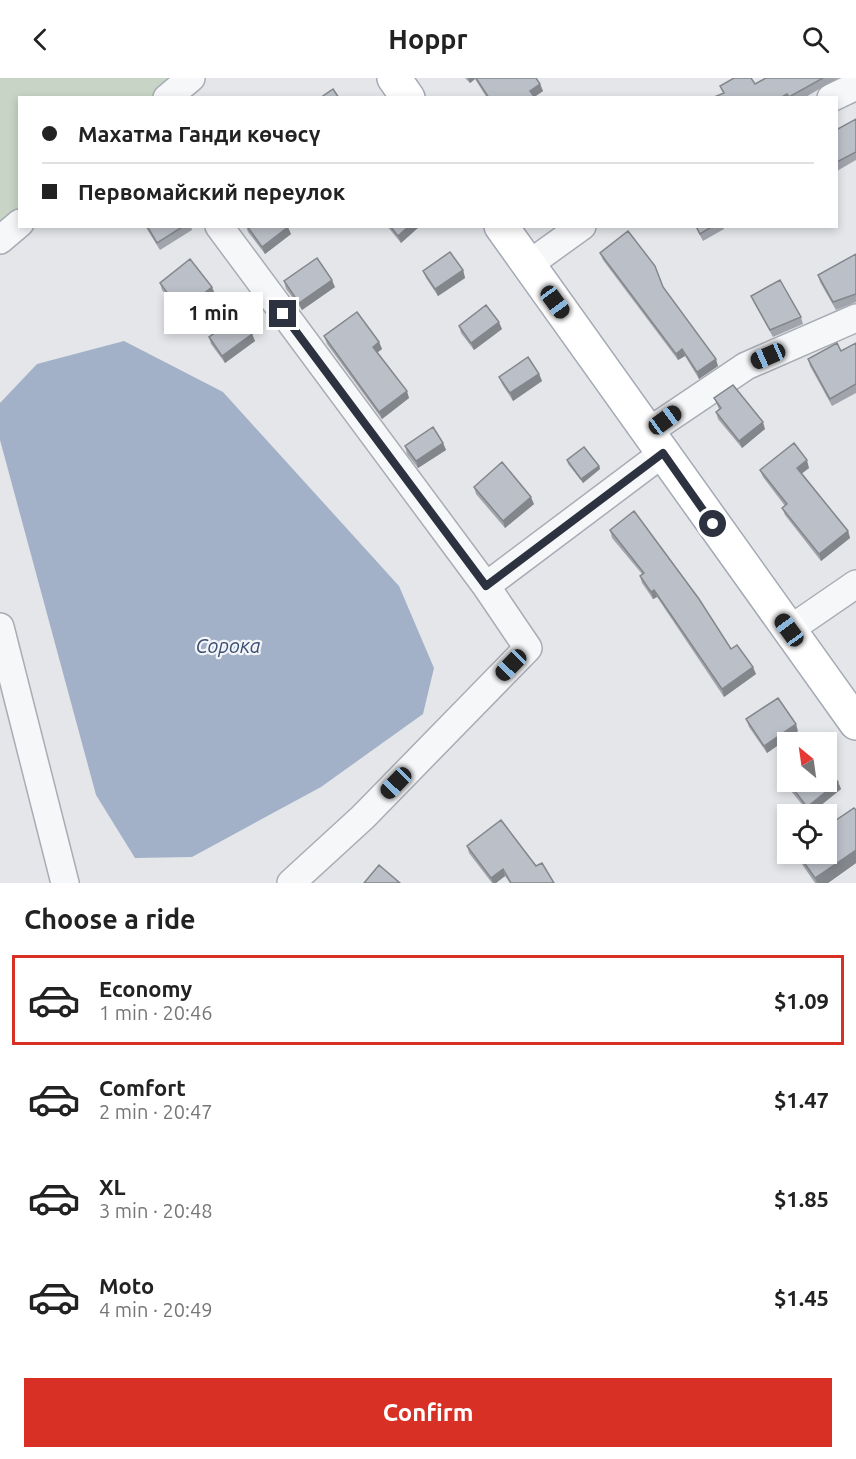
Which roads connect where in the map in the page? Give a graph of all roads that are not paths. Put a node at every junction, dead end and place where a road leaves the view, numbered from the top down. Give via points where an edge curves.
1 (191, 78) edge
2 (394, 78) edge
3 (856, 86) edge
4 (169, 96) edge
5 (407, 96) edge
6 (835, 96) edge
7 (18, 225) edge
8 (220, 228) edge
9 (502, 228) edge
10 (579, 228) edge
11 (0, 240) edge
12 (528, 265) junction
13 (856, 318) edge
14 (655, 443) junction
15 (856, 584) edge
16 (486, 586) junction
17 (0, 627) edge
18 (789, 630) junction
19 (856, 723) edge
20 (65, 883) edge
21 (291, 883) edge

1 - 4 street
2 - 5 main road
3 - 6 street
7 - 11 street
8 - 16 street
9 - 12 main road
10 - 12 street
12 - 14 main road
13 - 14 street via 746,366
14 - 16 street
14 - 18 main road
15 - 18 street
16 - 21 street via 528,648 363,817
17 - 20 street
18 - 19 main road

